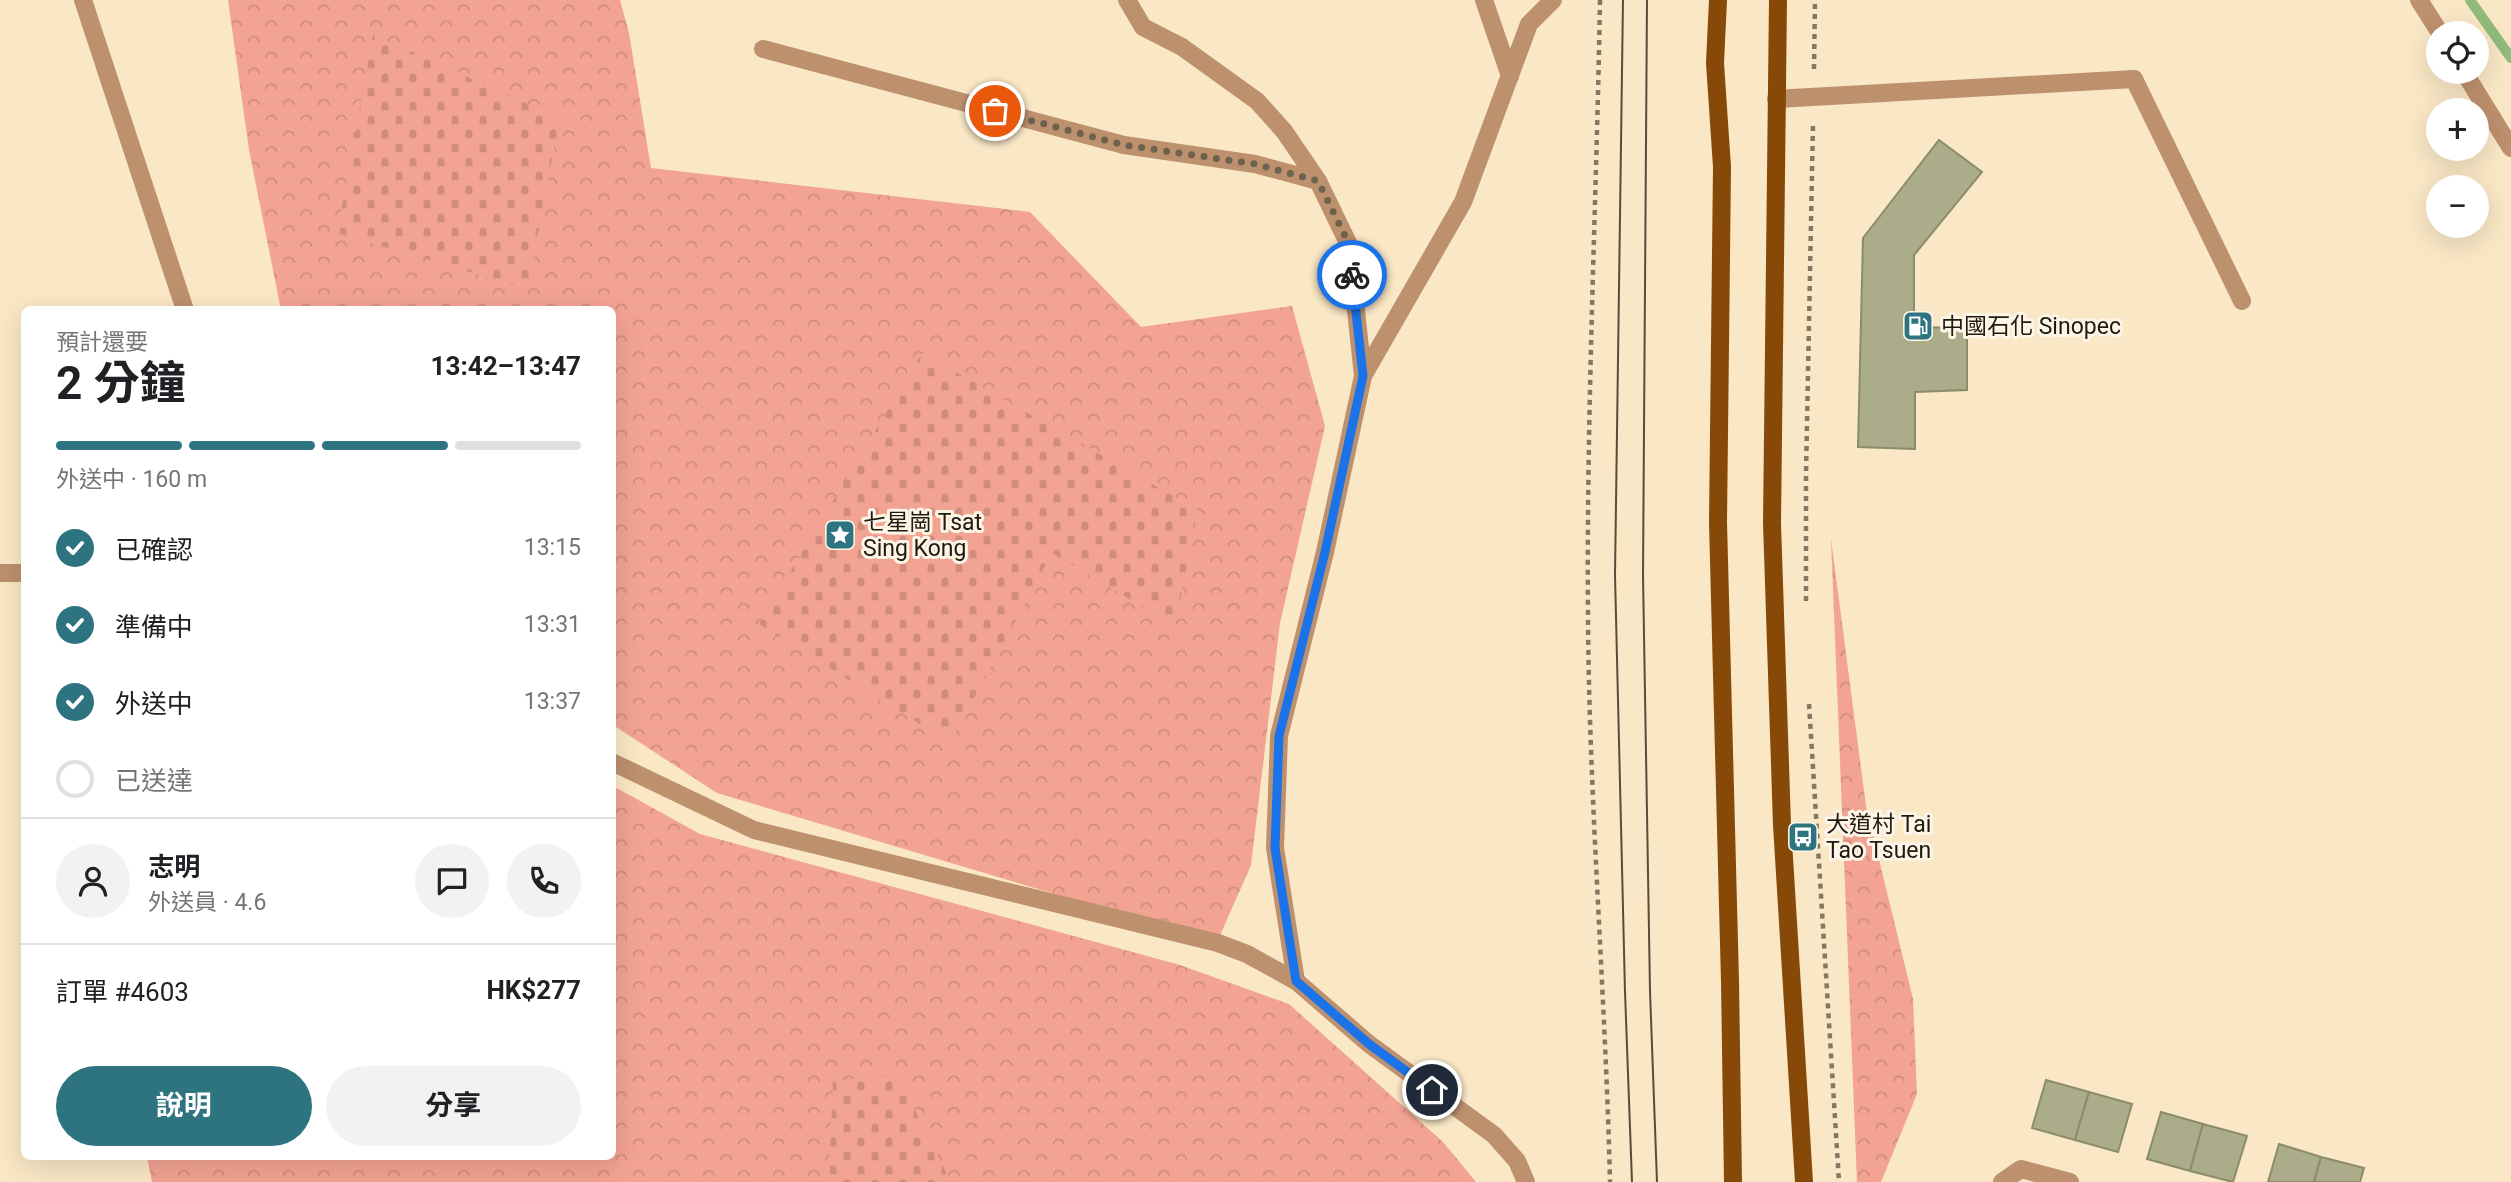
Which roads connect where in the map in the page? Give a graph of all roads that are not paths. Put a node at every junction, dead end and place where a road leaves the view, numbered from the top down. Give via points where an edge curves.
1 (83, 0) edge
2 (1127, 0) edge
3 (1484, 0) edge
4 (1553, 0) edge
5 (1718, 0) edge
6 (1777, 0) edge
7 (2419, 0) edge
8 (2432, 21) edge
9 (763, 49) dead end
10 (1510, 76) junction
11 (2471, 84) edge
12 (1776, 99) junction
13 (2511, 148) edge
14 (1318, 181) junction
15 (2242, 301) dead end
16 (184, 306) edge
17 (1363, 376) junction
18 (0, 573) edge
19 (21, 573) edge
20 (616, 764) edge
21 (1296, 981) junction
22 (1526, 1182) edge
23 (1733, 1182) edge
24 (1804, 1182) edge
25 (2002, 1182) edge
26 (2070, 1182) edge

1 - 16 street
2 - 14 street via 1143,27 1182,47 1257,101
3 - 10 street
4 - 10 street via 1530,24
5 - 23 main road via 1715,63 1722,167 1718,522
6 - 12 main road
7 - 8 street
9 - 14 street via 1124,145 1255,164
10 - 17 street via 1463,202
11 - 13 street
12 - 15 street via 2134,79
12 - 24 main road via 1774,602 1782,825
14 - 17 street via 1349,244
17 - 21 street via 1279,736 1275,848
18 - 19 street
20 - 21 street via 754,830 1218,943
21 - 22 street via 1369,1044 1494,1135 1517,1161
25 - 26 street via 2021,1169

